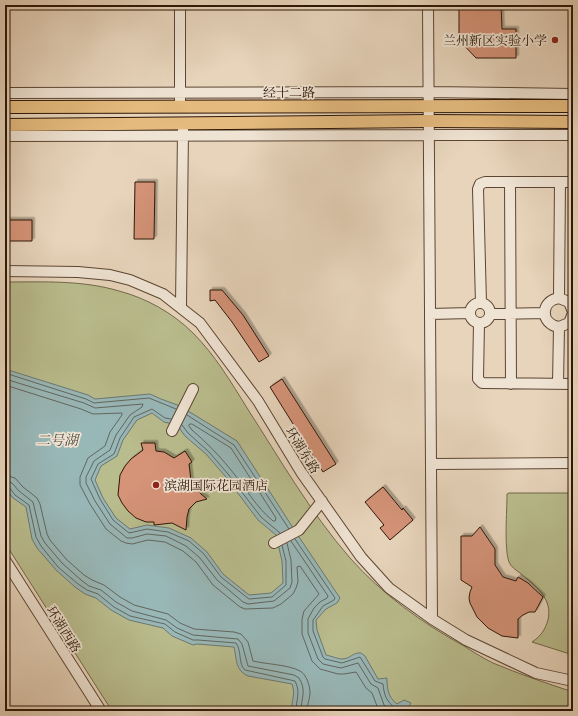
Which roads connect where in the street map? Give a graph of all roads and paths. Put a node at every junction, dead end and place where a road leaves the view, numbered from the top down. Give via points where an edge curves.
1 (180, 5) edge
2 (428, 5) edge
3 (180, 92) junction
4 (429, 92) junction
5 (5, 93) edge
6 (573, 94) edge
7 (429, 105) junction
8 (180, 106) junction
9 (573, 106) edge
10 (5, 107) edge
11 (429, 121) junction
12 (573, 122) edge
13 (5, 125) edge
14 (183, 130) junction
15 (429, 134) junction
16 (5, 136) edge
17 (573, 136) edge
18 (510, 182) junction
19 (560, 182) junction
20 (573, 182) edge
21 (5, 271) edge
22 (559, 298) junction
23 (481, 303) junction
24 (181, 307) junction
25 (470, 313) junction
26 (511, 313) junction
27 (544, 313) junction
28 (573, 313) edge
29 (430, 314) junction
30 (491, 314) junction
31 (478, 323) junction
32 (559, 327) junction
33 (511, 384) junction
34 (558, 384) junction
35 (573, 384) edge
36 (193, 389) dead end
37 (172, 431) dead end
38 (573, 463) edge
39 (431, 464) junction
40 (322, 501) junction
41 (274, 543) dead end
42 (5, 560) edge
43 (432, 619) junction
44 (573, 681) edge
45 (101, 711) edge

1 - 3 street
2 - 4 street
3 - 4 street
3 - 5 street
3 - 8 street
4 - 6 street
4 - 7 street
7 - 8 main road, 经十二路
7 - 9 main road, 经十二路
7 - 11 street
8 - 10 main road, 经十二路
11 - 12 main road
11 - 14 main road
11 - 15 street
13 - 14 main road
14 - 15 street
14 - 16 street
14 - 24 street
15 - 17 street
15 - 29 street
18 - 19 street
18 - 23 street via 485,182 480,184 478,189
18 - 26 street
19 - 20 street
19 - 22 street
21 - 24 street, 环湖东路 via 110,275 130,280 163,294
22 - 27 street via 549,302
22 - 28 street via 569,302
23 - 25 street via 475,305
23 - 30 street via 487,305
24 - 40 street, 环湖东路 via 200,323 231,364
25 - 29 street
25 - 31 street via 472,319
26 - 27 street
26 - 30 street
26 - 33 street
27 - 32 street via 549,323
28 - 32 street via 569,323
29 - 39 street
30 - 31 street via 486,322
31 - 33 street via 478,379 482,383
32 - 34 street
33 - 34 street
34 - 35 street
36 - 37 street
38 - 39 street
39 - 43 street
40 - 41 street via 299,530
40 - 43 street, 环湖东路 via 361,557 390,588
42 - 45 street, 环湖西路
43 - 44 street, 环湖东路 via 466,640 536,673

